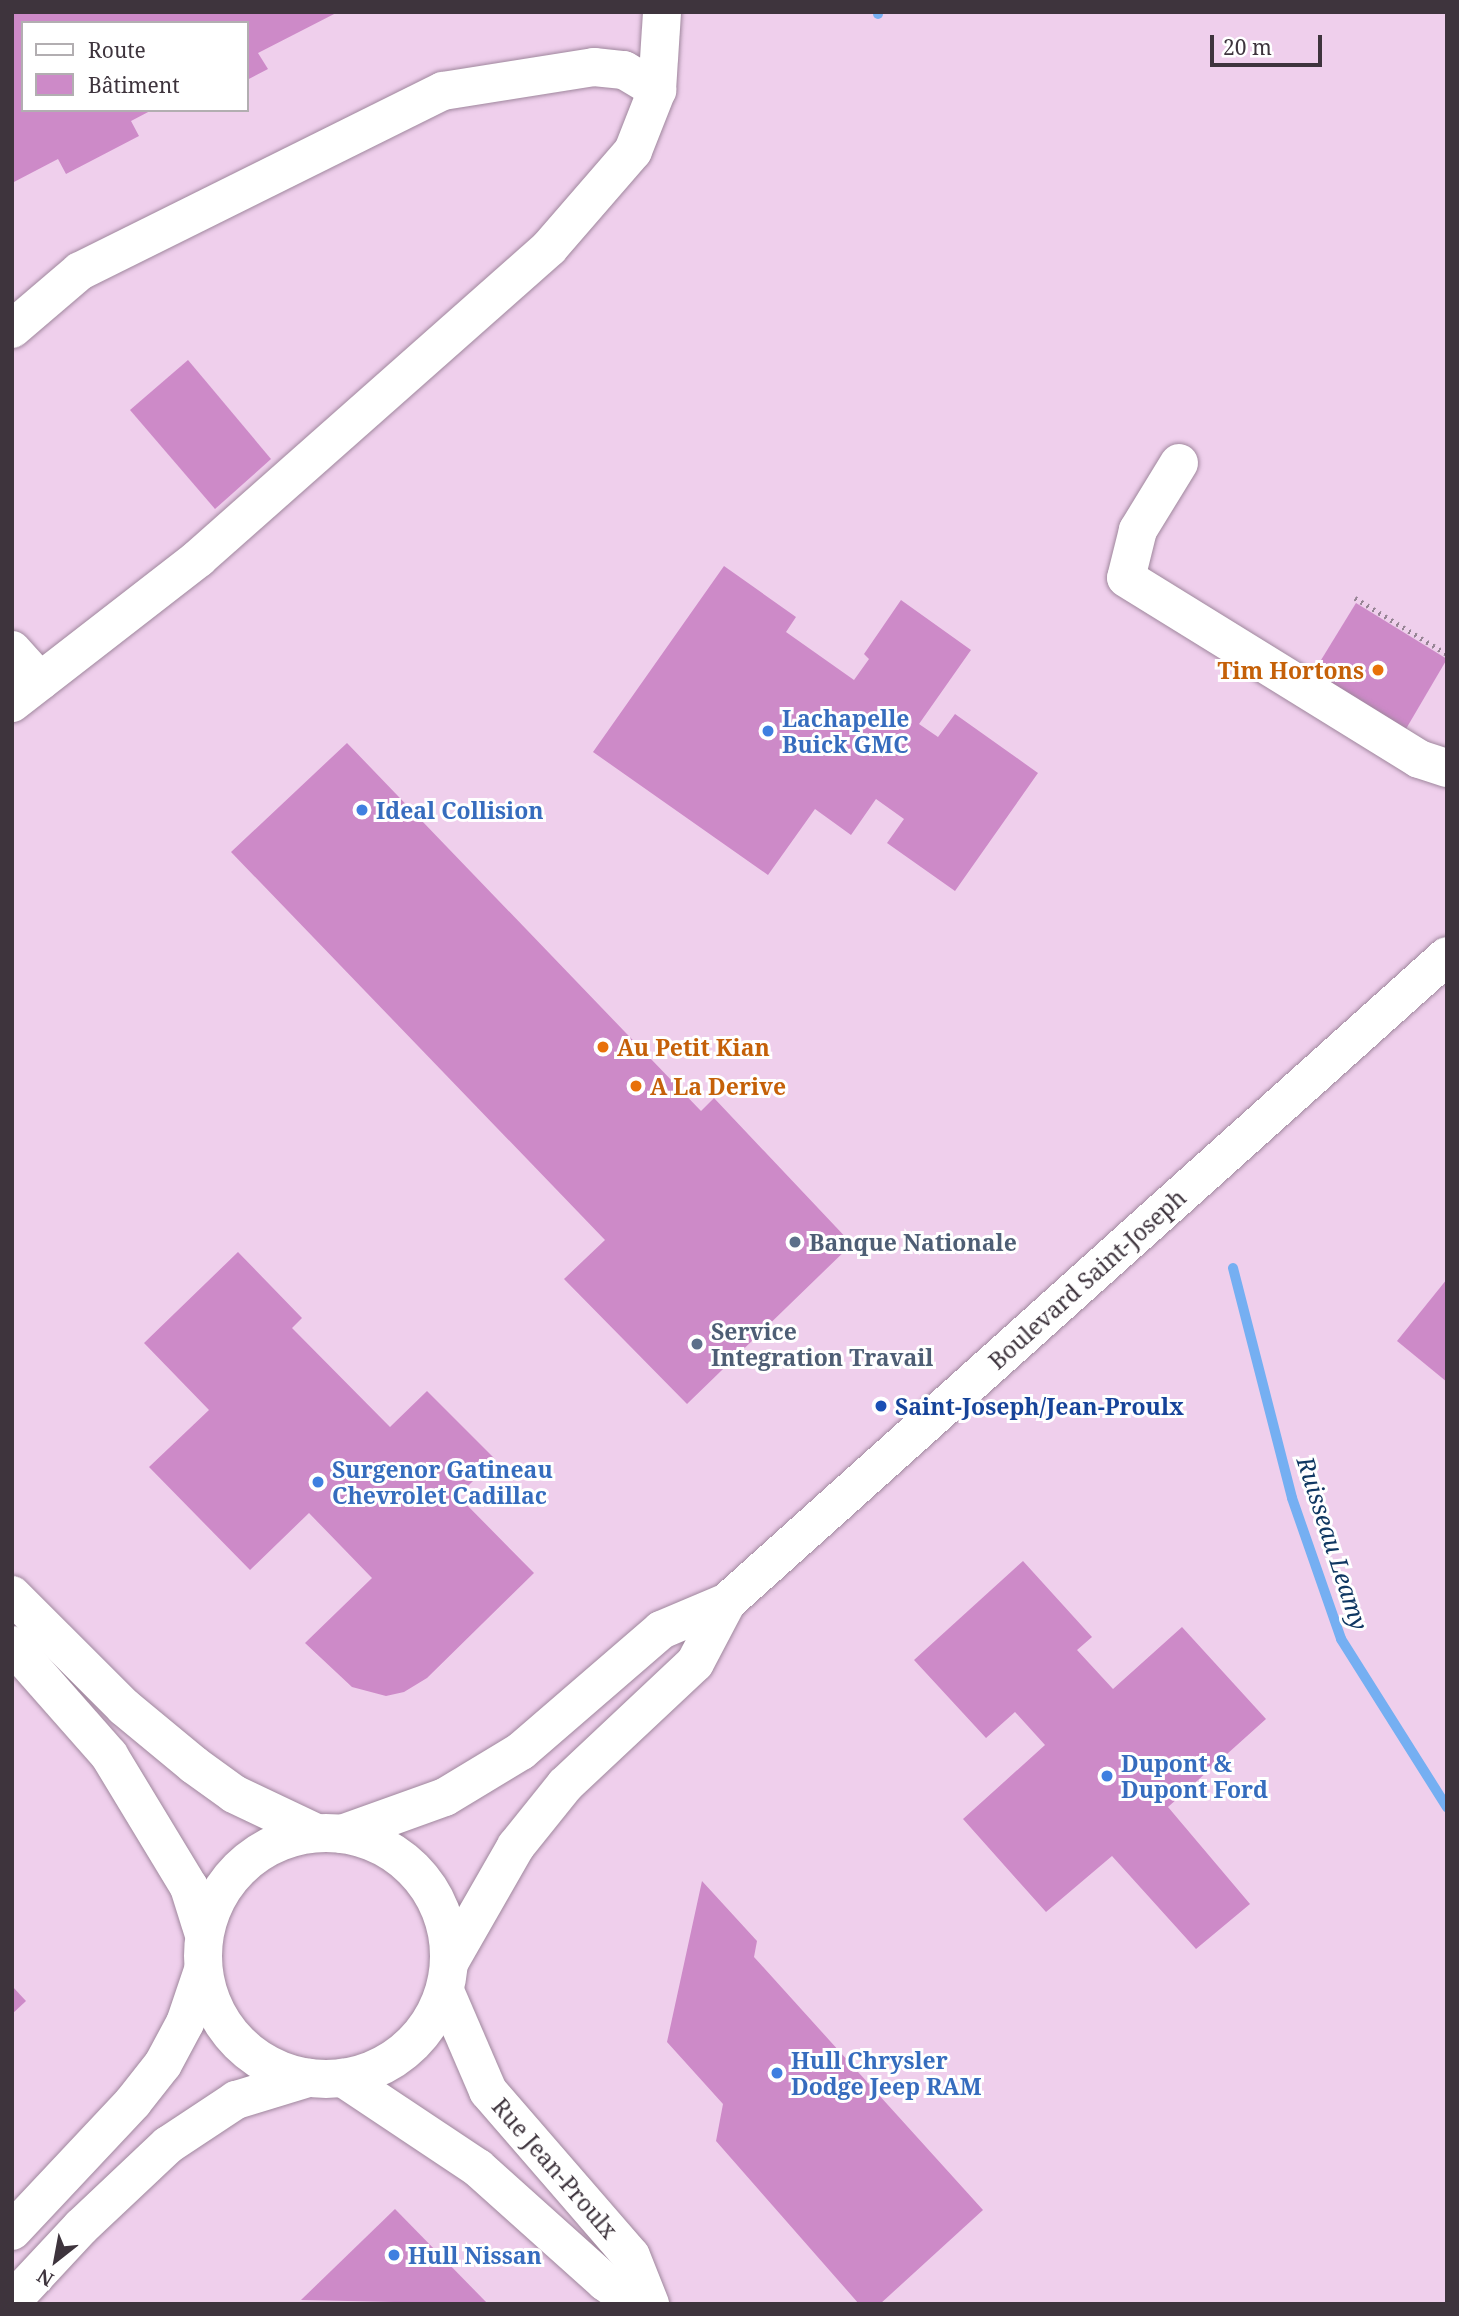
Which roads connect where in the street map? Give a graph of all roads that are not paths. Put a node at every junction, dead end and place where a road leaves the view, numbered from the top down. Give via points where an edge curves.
1 (662, 12) edge
2 (657, 90) junction
3 (12, 329) edge
4 (1179, 463) dead end
5 (12, 650) edge
6 (26, 692) edge
7 (1447, 768) edge
8 (1447, 956) edge
9 (12, 1595) edge
10 (727, 1602) junction
11 (12, 1645) edge
12 (329, 1833) junction
13 (204, 1953) junction
14 (447, 1977) junction
15 (325, 2078) junction
16 (12, 2231) edge
17 (12, 2301) edge
18 (636, 2304) edge
19 (650, 2304) edge

1 - 2 main road
2 - 3 main road via 624,70 594,67 443,91 80,271
2 - 6 main road via 633,151 549,248 199,558
4 - 7 main road via 1138,530 1126,578 1419,759
5 - 6 main road
8 - 10 main road, Boulevard Saint-Joseph
9 - 12 main road via 124,1707 194,1765 234,1794
10 - 12 main road, Boulevard Saint-Joseph via 661,1630 521,1751 445,1797
10 - 14 main road, Boulevard Saint-Joseph via 695,1663 565,1785 516,1846
11 - 13 main road via 109,1755 188,1887
12 - 13 main road via 281,1841 253,1856 219,1896
12 - 14 main road via 377,1844 408,1864 424,1883 446,1926
13 - 15 main road via 215,2009 237,2042 270,2066
13 - 16 main road via 185,2023 163,2064
14 - 15 main road via 434,2017 403,2052 370,2072
14 - 19 main road, Rue Jean-Proulx via 488,2091 631,2256
15 - 17 main road via 236,2100 169,2146 81,2227
15 - 18 main road, Rue Jean-Proulx via 478,2168 605,2282

